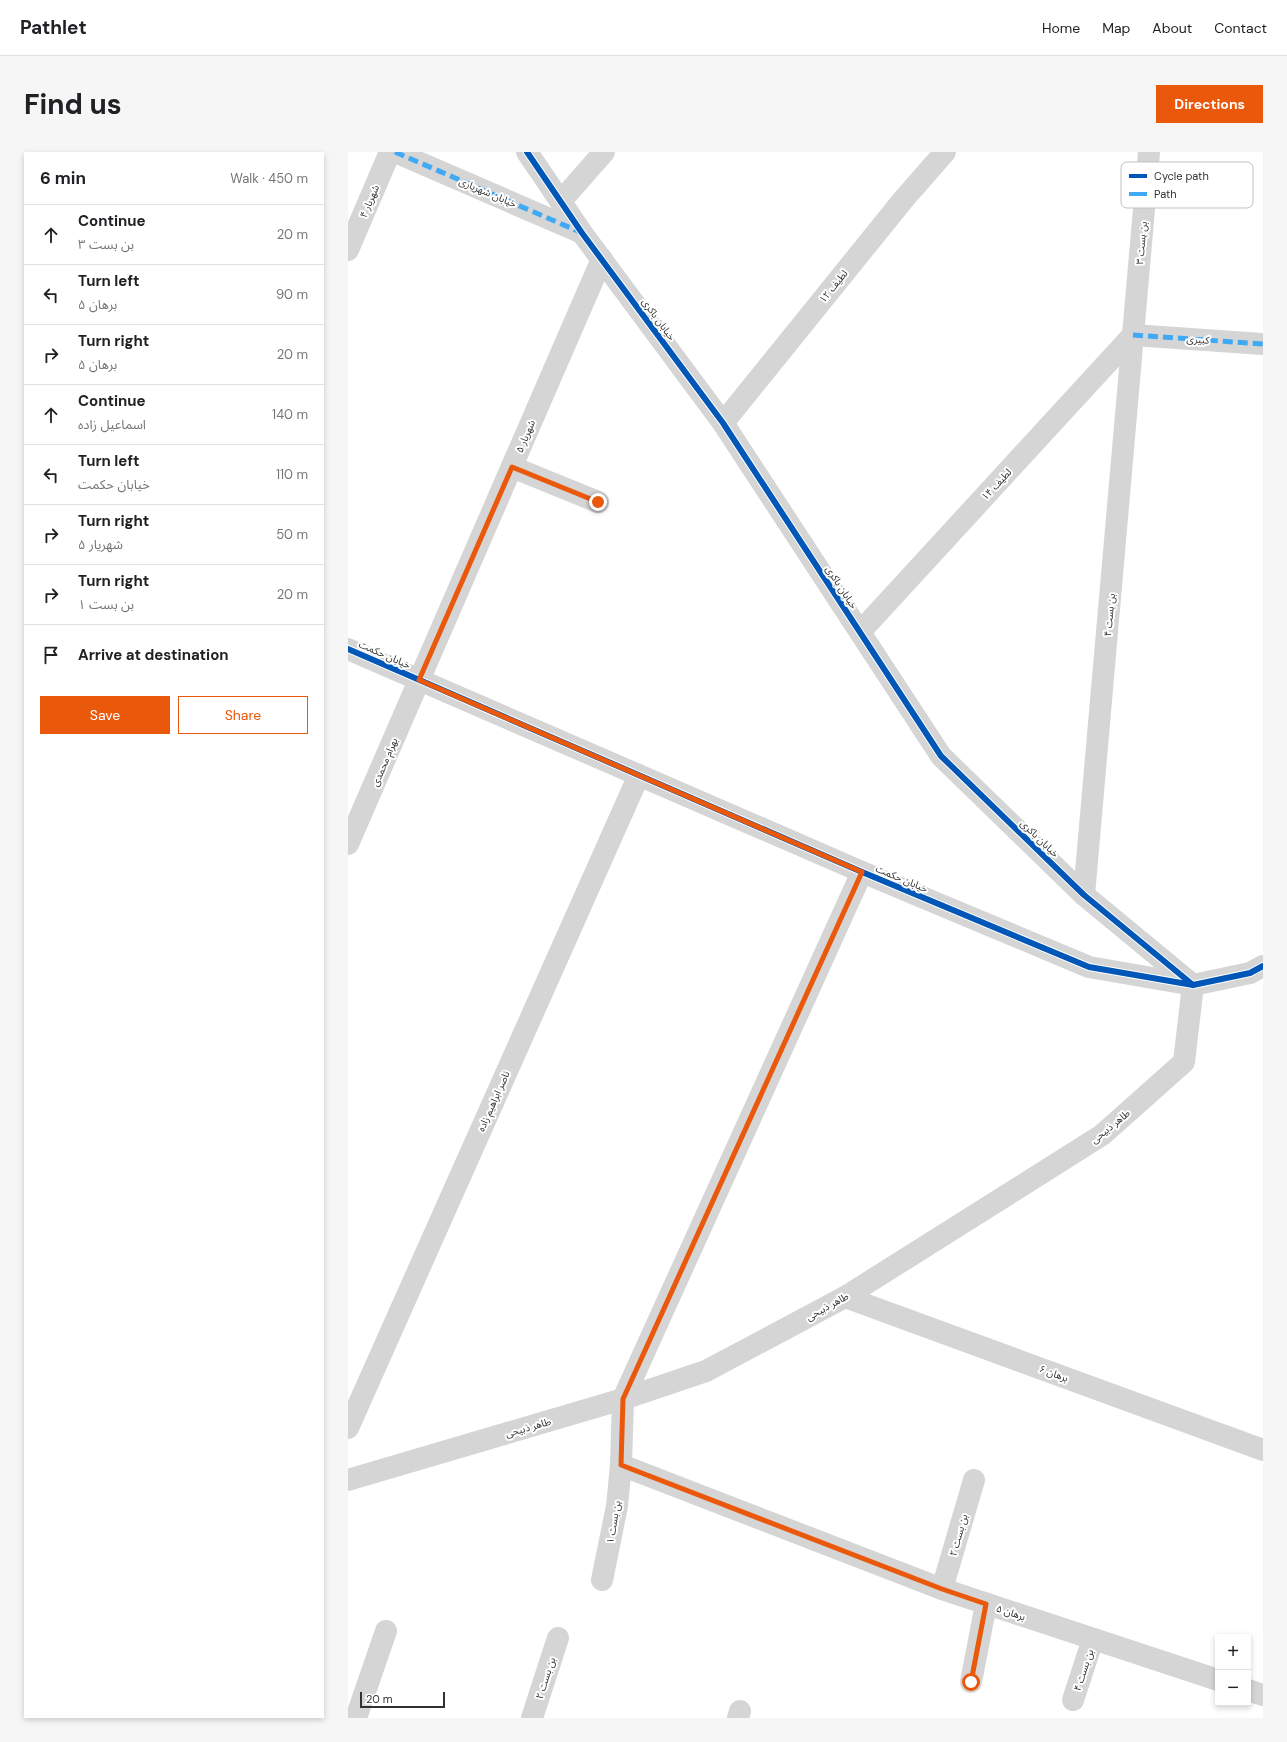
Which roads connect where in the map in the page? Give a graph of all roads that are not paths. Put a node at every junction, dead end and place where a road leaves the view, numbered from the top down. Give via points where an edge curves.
1 (390, 152) edge
2 (395, 152) edge
3 (527, 152) edge
4 (604, 152) edge
5 (945, 152) edge
6 (1149, 152) edge
7 (1148, 162) edge
8 (560, 201) junction
9 (1144, 208) edge
10 (582, 232) junction
11 (348, 250) edge
12 (602, 259) junction
13 (1133, 335) junction
14 (1263, 344) edge
15 (723, 423) junction
16 (512, 467) junction
17 (598, 502) dead end
18 (860, 632) junction
19 (348, 649) edge
20 (419, 680) junction
21 (639, 775) junction
22 (348, 844) edge
23 (862, 872) junction
24 (1084, 895) junction
25 (1263, 966) edge
26 (1192, 985) junction
27 (846, 1297) junction
28 (623, 1399) junction
29 (348, 1428) edge
30 (1263, 1450) edge
31 (621, 1465) junction
32 (348, 1480) edge
33 (974, 1480) dead end
34 (602, 1580) dead end
35 (942, 1589) junction
36 (986, 1604) junction
37 (386, 1631) dead end
38 (558, 1638) dead end
39 (1094, 1639) junction
40 (1215, 1679) edge
41 (971, 1682) dead end
42 (1251, 1691) edge
43 (1263, 1695) edge
44 (1074, 1700) dead end
45 (356, 1718) edge
46 (532, 1718) edge

1 - 11 street, شهریار ۴
2 - 10 street, خیابان شهریاری
3 - 8 street, خیابان باکری
4 - 8 street
5 - 15 street, لطیف ۱۲ via 903,200
6 - 7 street, بن بست ۳
8 - 10 street, خیابان باکری
9 - 13 street, بن بست ۳
10 - 12 street, خیابان باکری
12 - 15 street, خیابان باکری
12 - 16 street, شهریار ۵
13 - 14 street, کبیری
13 - 18 street, لطیف ۱۴
13 - 24 street, بن بست ۴
15 - 18 street, خیابان باکری
16 - 17 street
16 - 20 street, شهریار ۵
18 - 24 street, خیابان باکری via 942,756
19 - 20 street, خیابان حکمت
20 - 21 street, خیابان حکمت
20 - 22 street, بهرام محمدی
21 - 23 street, خیابان حکمت
21 - 29 street, ناصر ابراهیم زاده
23 - 26 street, خیابان حکمت via 1089,967
23 - 28 street
24 - 26 street, خیابان باکری
25 - 26 street via 1250,973
26 - 27 street, طاهر ذبیحی via 1184,1062 1102,1135
27 - 28 street, طاهر ذبیحی via 706,1371
27 - 30 street, برهان ۶
28 - 31 street
28 - 32 street, طاهر ذبیحی
31 - 34 street, بن بست ۱ via 617,1506
31 - 35 street, برهان ۵
33 - 35 street, بن بست ۲
35 - 36 street, برهان ۵
36 - 39 street, برهان ۵
36 - 41 street
37 - 45 street
38 - 46 street, بن بست ۲
39 - 40 street, برهان ۵
39 - 44 street, بن بست ۴
42 - 43 street

